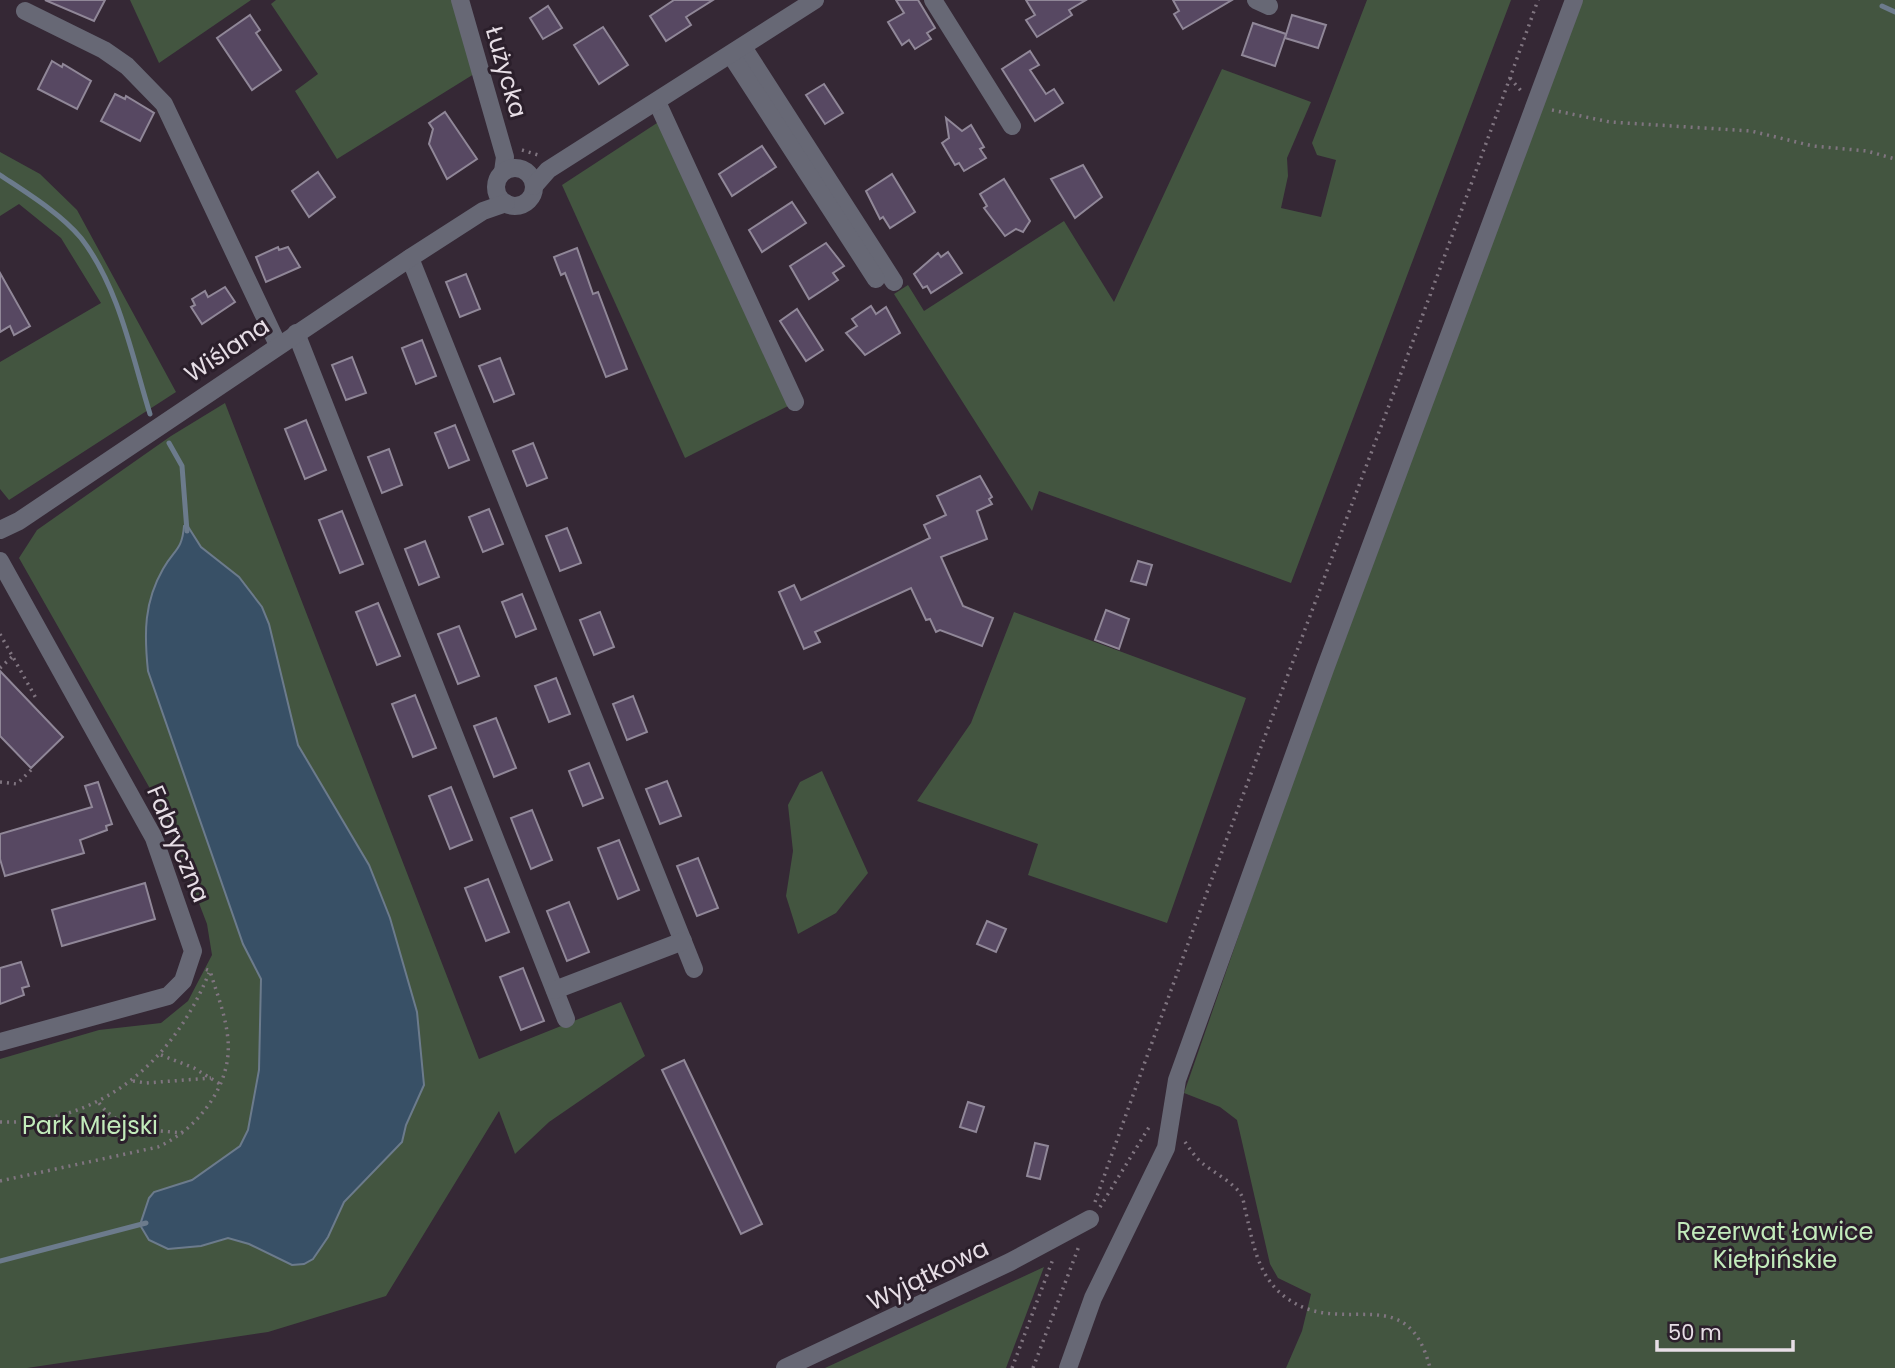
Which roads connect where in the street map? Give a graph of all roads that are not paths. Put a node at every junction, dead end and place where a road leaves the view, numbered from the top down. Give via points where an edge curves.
1 (460, 0) edge
2 (815, 0) edge
3 (933, 0) edge
4 (1574, 0) edge
5 (25, 11) dead end
6 (737, 51) junction
7 (657, 102) junction
8 (1012, 126) dead end
9 (517, 171) junction
10 (501, 198) junction
11 (410, 258) junction
12 (885, 280) dead end
13 (296, 333) junction
14 (278, 345) junction
15 (795, 402) dead end
16 (0, 530) edge
17 (0, 561) edge
18 (683, 941) junction
19 (694, 969) dead end
20 (555, 990) junction
21 (566, 1019) dead end
22 (0, 1042) edge
23 (1090, 1219) road end
24 (785, 1368) edge
25 (1068, 1368) edge

1 - 9 street, Łużycka
2 - 6 street
3 - 8 street
4 - 25 street via 1329,656 1182,1067 1166,1148 1093,1298
5 - 14 street via 104,50 164,104
6 - 7 street
6 - 12 street
7 - 9 street via 548,170
7 - 15 street
9 - 10 street via 497,181
9 - 10 street via 531,197 522,204
10 - 11 street, Wiślana
11 - 13 street, Wiślana
11 - 18 street
13 - 14 street, Wiślana
13 - 20 street
14 - 16 street, Wiślana
17 - 22 street, Fabryczna via 147,821 193,951 183,981 168,996
18 - 19 street
18 - 20 street
20 - 21 street
23 - 24 street, Wyjątkowa via 874,1329

